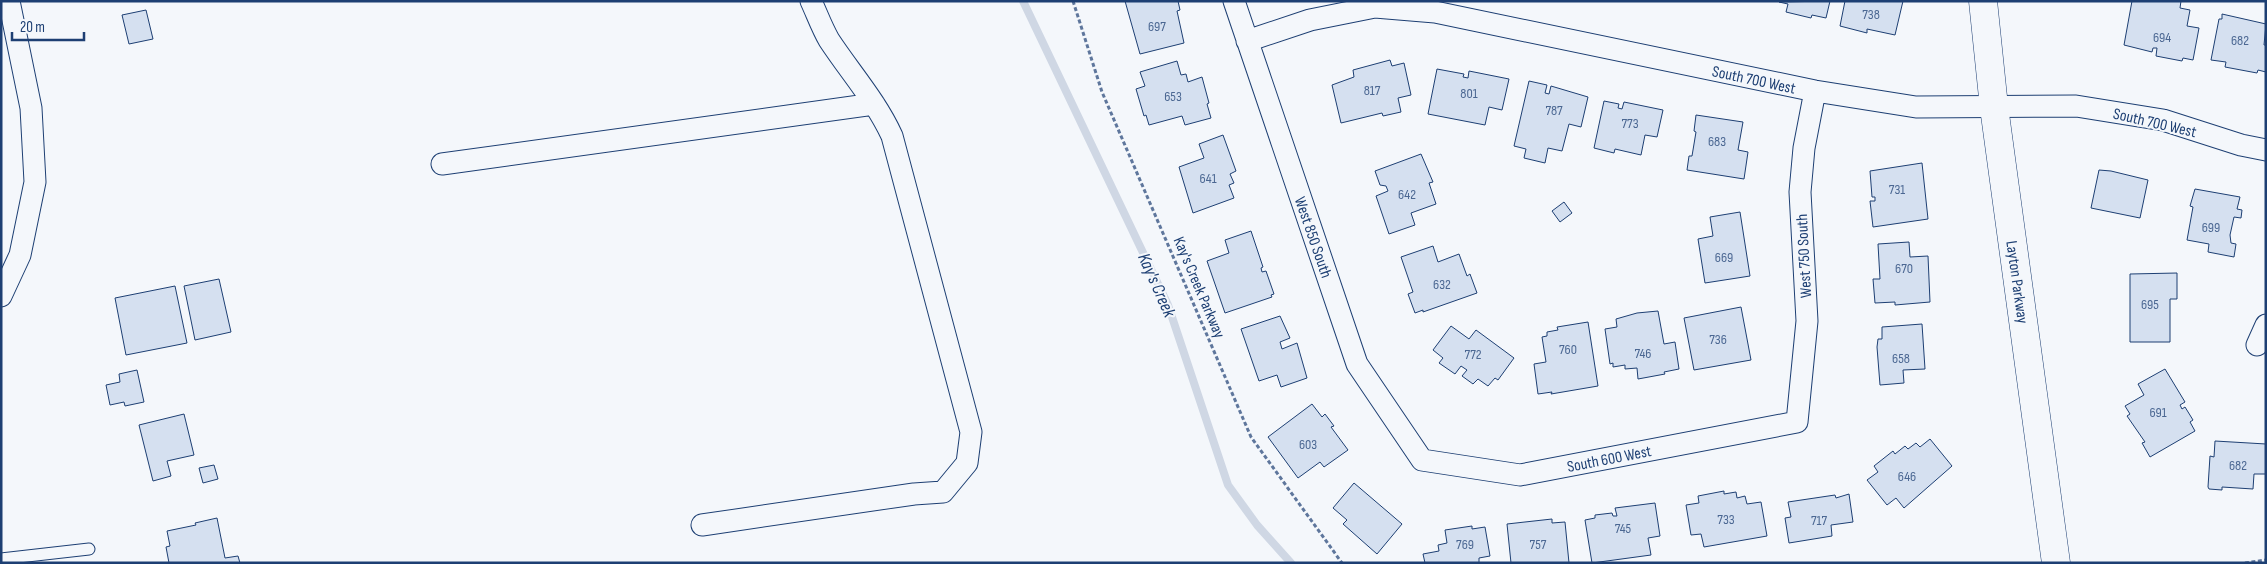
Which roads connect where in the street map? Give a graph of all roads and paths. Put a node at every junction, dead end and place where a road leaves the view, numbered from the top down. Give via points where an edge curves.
1 (9, 1) edge
2 (811, 1) edge
3 (1073, 1) edge
4 (1234, 1) edge
5 (1983, 1) edge
6 (1247, 41) junction
7 (1815, 91) junction
8 (874, 104) junction
9 (1994, 107) junction
10 (2266, 150) edge
11 (442, 164) dead end
12 (1, 296) edge
13 (2266, 325) edge
14 (2257, 345) dead end
15 (1797, 422) joint
16 (1422, 460) joint
17 (702, 526) dead end
18 (89, 550) dead end
19 (1, 559) edge
20 (2266, 560) edge
21 (1342, 563) edge
22 (2056, 563) edge
23 (2244, 563) edge

1 - 12 street via 31,108 35,182 20,255
2 - 8 street via 828,37
3 - 21 path, Kay's Creek Parkway via 1102,92 1251,437
4 - 6 street, West 850 South
5 - 9 main road, Layton Parkway
6 - 7 street, South 700 West via 1310,20 1375,7 1435,12
6 - 16 street, West 850 South via 1357,364
7 - 9 street, South 700 West via 1916,107
7 - 15 street, West 750 South via 1804,148 1800,192 1807,321
8 - 11 street
8 - 17 street via 892,136 972,432 967,464 943,492
9 - 10 street, South 700 West via 2076,106 2163,120
9 - 22 main road, Layton Parkway
13 - 14 street
15 - 16 street, South 600 West via 1520,475
18 - 19 lane
20 - 23 path

